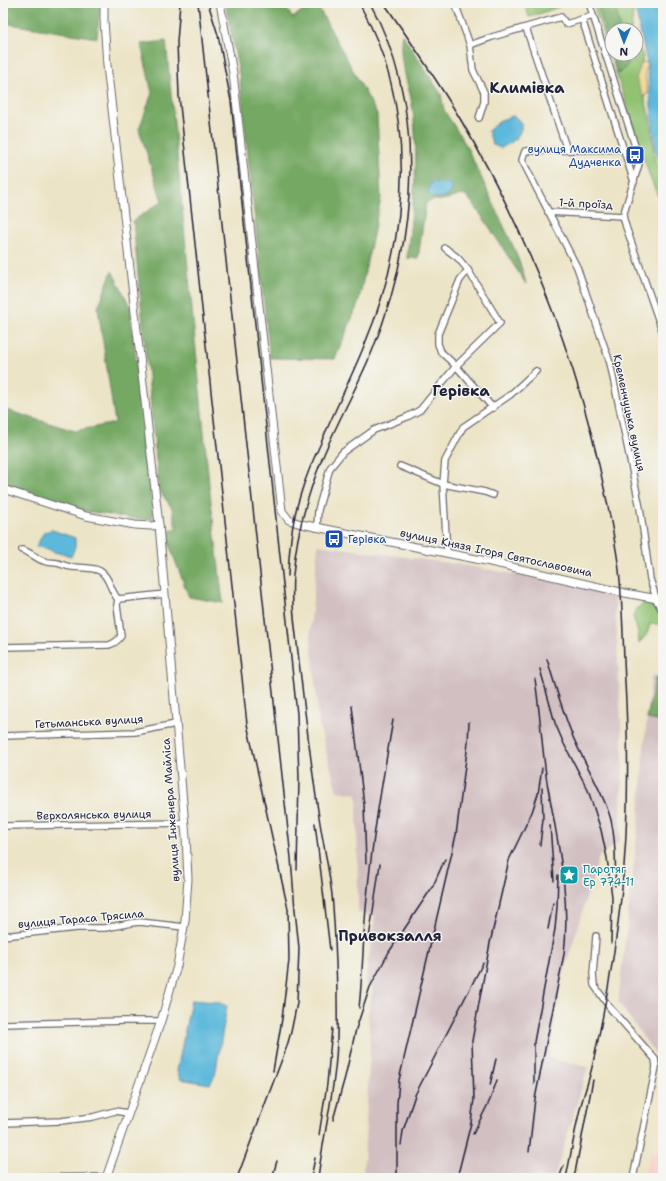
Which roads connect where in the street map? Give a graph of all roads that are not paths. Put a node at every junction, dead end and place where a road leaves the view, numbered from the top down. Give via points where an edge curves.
1 (104, 3) edge
2 (220, 3) edge
3 (455, 3) edge
4 (588, 3) edge
5 (593, 16) junction
6 (582, 19) junction
7 (526, 28) junction
8 (470, 45) junction
9 (479, 118) dead end
10 (624, 149) junction
11 (567, 150) junction
12 (634, 182) junction
13 (548, 212) junction
14 (624, 216) junction
15 (445, 248) dead end
16 (468, 270) junction
17 (663, 333) edge
18 (456, 366) junction
19 (536, 371) dead end
20 (493, 408) junction
21 (400, 466) dead end
22 (443, 484) junction
23 (3, 489) edge
24 (493, 495) dead end
25 (159, 525) junction
26 (318, 528) junction
27 (22, 550) dead end
28 (447, 553) junction
29 (165, 594) junction
30 (658, 599) edge
31 (118, 600) junction
32 (663, 612) edge
33 (3, 647) edge
34 (176, 724) junction
35 (3, 736) edge
36 (185, 823) junction
37 (3, 826) edge
38 (184, 927) junction
39 (3, 936) edge
40 (596, 936) dead end
41 (161, 1022) junction
42 (3, 1024) edge
43 (128, 1113) junction
44 (3, 1123) edge
45 (11, 1178) edge
46 (106, 1178) edge
47 (633, 1178) edge

1 - 25 street, вулиця Інженера Майліса via 107,65
2 - 26 street, вулиця Князя Ігоря Святославовича via 233,73 282,511 289,520
3 - 8 street
4 - 5 street
5 - 6 street
5 - 12 street via 636,149 639,164
6 - 7 street via 566,24 561,17
6 - 10 street
7 - 8 street
7 - 11 street
8 - 9 street via 473,70 484,92
10 - 11 street
10 - 12 street
11 - 13 street, Кременчуцька вулиця via 525,151 522,160
12 - 14 street
13 - 14 street, 1-й проїзд
13 - 30 street, Кременчуцька вулиця via 577,267 610,363 640,508 650,579
14 - 17 street
15 - 16 street
16 - 18 street via 460,280 438,334 441,352
16 - 18 street via 500,323
18 - 20 street
18 - 26 street via 420,410 407,418 374,430 343,452 330,468 318,510
19 - 20 street
20 - 22 street via 463,427 445,461
21 - 22 street
22 - 24 street
22 - 28 street
23 - 25 street via 86,516 134,525
25 - 29 street, вулиця Інженера Майліса
26 - 28 street, вулиця Князя Ігоря Святославовича
27 - 31 street via 31,552 44,561 100,571
28 - 30 street, вулиця Князя Ігоря Святославовича
29 - 31 street
29 - 34 street, вулиця Інженера Майліса
30 - 32 street, Кременчуцька вулиця
31 - 33 street via 121,636 115,643 93,646
34 - 35 street, Гетьманська вулиця via 135,732
34 - 36 street, вулиця Інженера Майліса
36 - 37 street, Верхолянська вулиця
36 - 38 street, вулиця Інженера Майліса via 188,879
38 - 39 street, вулиця Тараса Трясила via 136,922 106,928 78,928
38 - 41 street, вулиця Інженера Майліса via 177,966
40 - 47 street via 594,985 655,1059 656,1067
41 - 42 street via 124,1020
41 - 43 street, вулиця Інженера Майліса
43 - 44 street via 115,1111 67,1121
43 - 46 street, вулиця Інженера Майліса
45 - 46 street

